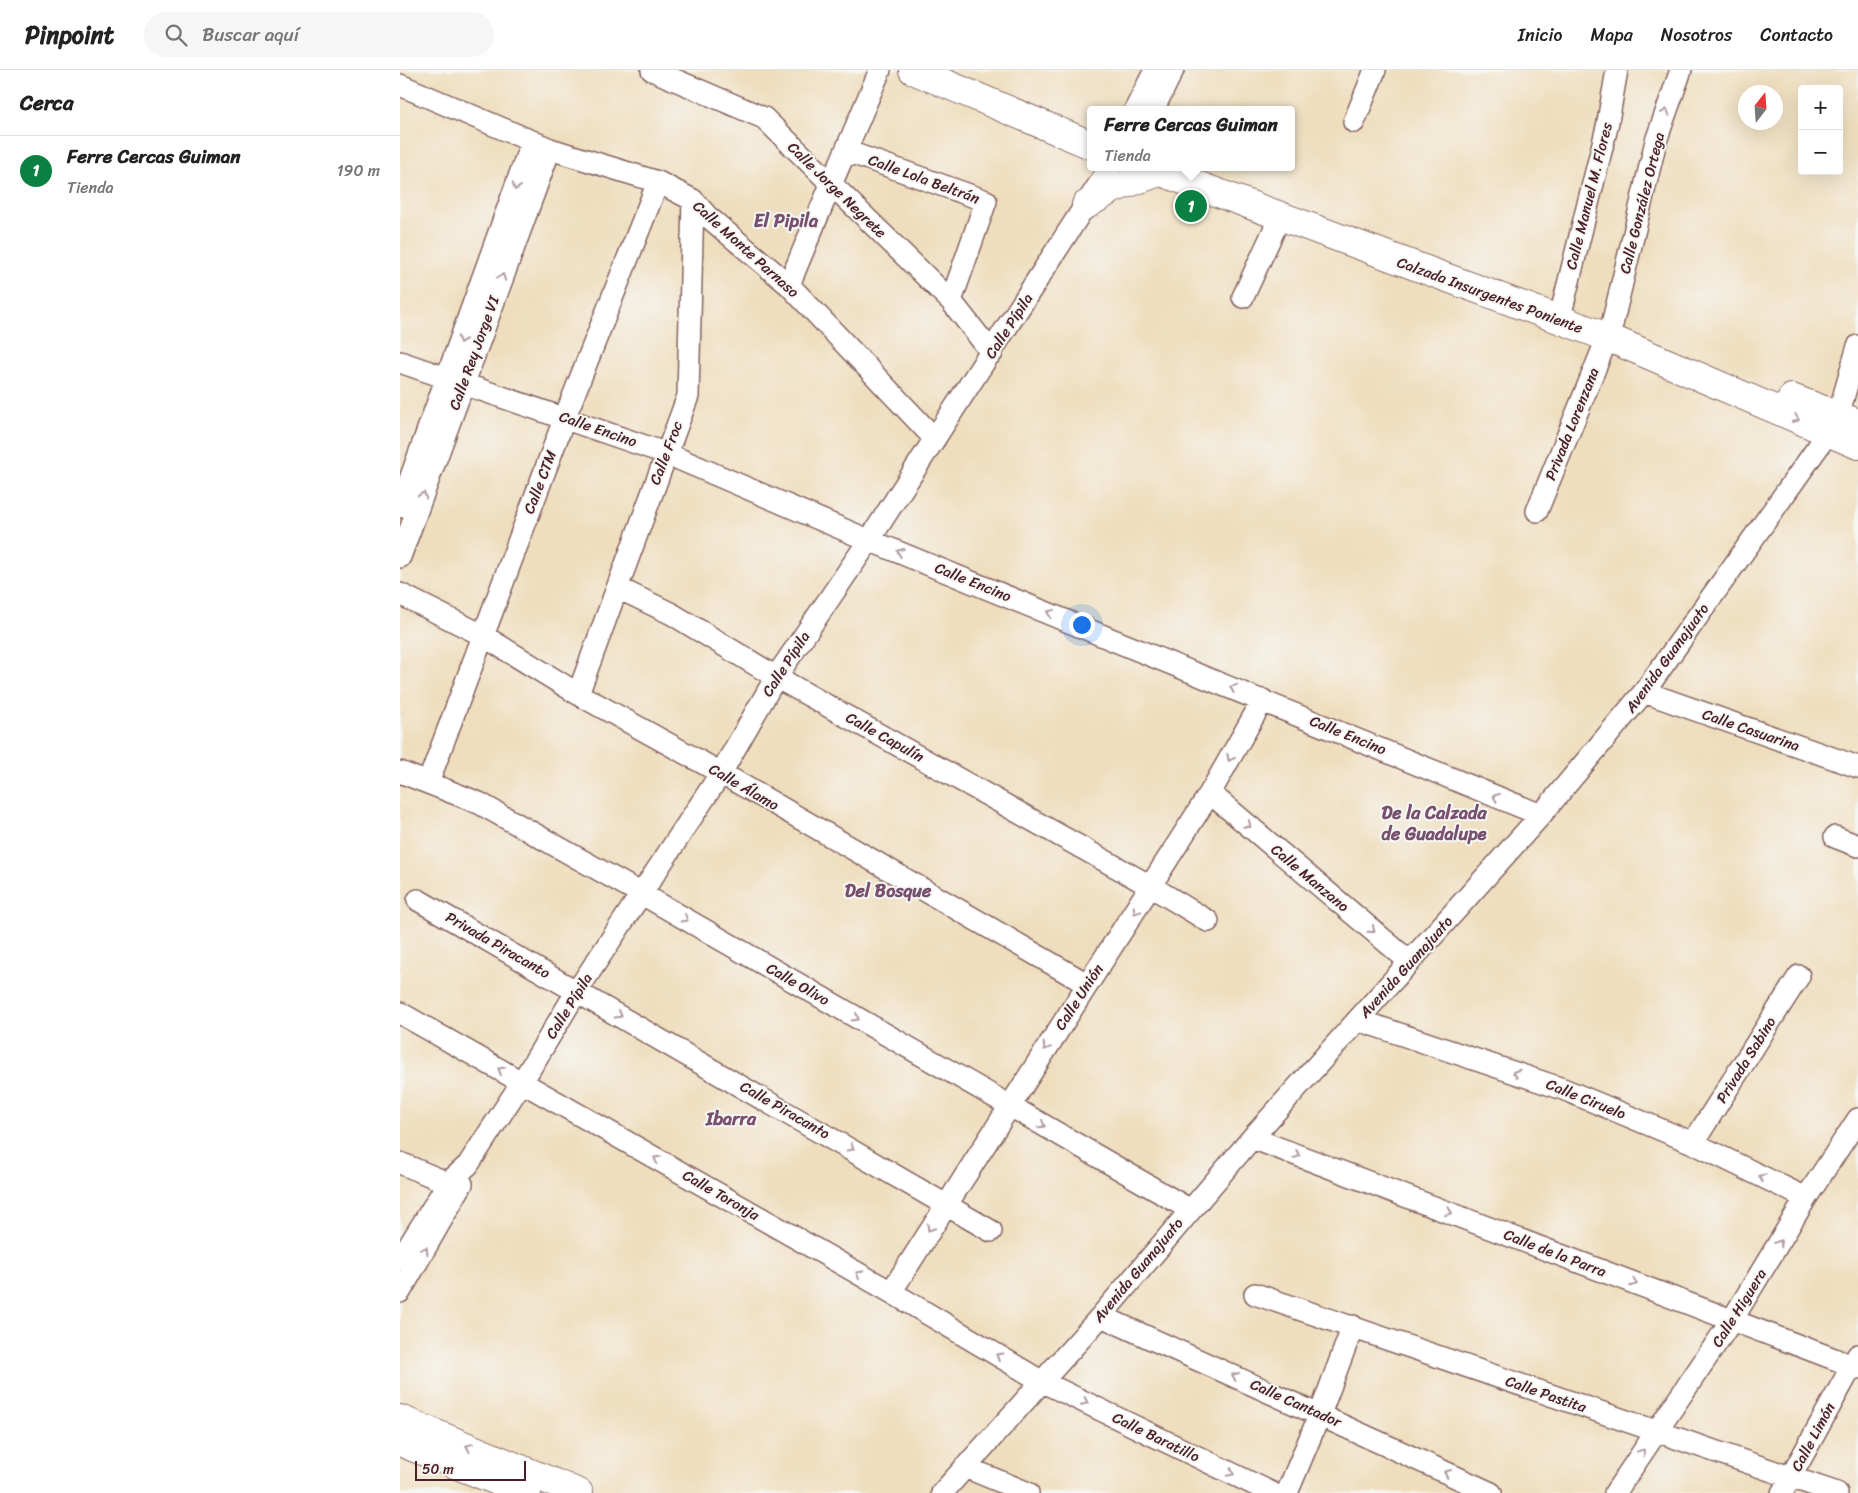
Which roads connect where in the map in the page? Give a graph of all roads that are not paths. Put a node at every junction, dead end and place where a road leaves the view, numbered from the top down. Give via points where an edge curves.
1 (652, 70) edge
2 (880, 70) edge
3 (913, 70) edge
4 (950, 70) edge
5 (1155, 70) edge
6 (1173, 70) edge
7 (1375, 70) edge
8 (1617, 70) edge
9 (1681, 70) edge
10 (400, 85) edge
11 (982, 91) junction
12 (1137, 106) edge
13 (1155, 106) edge
14 (1354, 122) dead end
15 (1087, 129) edge
16 (1087, 143) edge
17 (541, 145) junction
18 (846, 151) junction
19 (1107, 171) edge
20 (1149, 171) edge
21 (1164, 171) edge
22 (1198, 177) edge
23 (658, 182) junction
24 (830, 183) junction
25 (694, 200) junction
26 (1086, 205) junction
27 (1280, 217) junction
28 (789, 285) junction
29 (1243, 297) dead end
30 (951, 302) junction
31 (1560, 315) junction
32 (1609, 333) junction
33 (1858, 346) edge
34 (992, 353) junction
35 (400, 362) edge
36 (455, 382) junction
37 (565, 417) junction
38 (1841, 424) edge
39 (934, 439) junction
40 (1858, 445) edge
41 (665, 453) junction
42 (400, 507) edge
43 (1537, 511) dead end
44 (870, 539) junction
45 (400, 557) edge
46 (618, 588) junction
47 (400, 594) edge
48 (482, 635) junction
49 (776, 677) junction
50 (1644, 692) junction
51 (578, 694) junction
52 (1263, 700) junction
53 (1858, 767) edge
54 (400, 772) edge
55 (721, 773) junction
56 (428, 783) junction
57 (1210, 794) junction
58 (1541, 815) junction
59 (1836, 837) dead end
60 (1858, 846) edge
61 (1152, 887) junction
62 (642, 894) junction
63 (418, 900) dead end
64 (1208, 921) dead end
65 (1410, 962) junction
66 (1799, 976) dead end
67 (1087, 984) junction
68 (577, 991) junction
69 (400, 1013) edge
70 (1358, 1020) junction
71 (522, 1082) junction
72 (1009, 1106) junction
73 (1858, 1119) edge
74 (1252, 1138) junction
75 (1692, 1143) junction
76 (400, 1163) edge
77 (454, 1186) junction
78 (1806, 1198) junction
79 (946, 1203) junction
80 (1189, 1209) junction
81 (992, 1231) dead end
82 (400, 1260) edge
83 (400, 1292) edge
84 (891, 1292) junction
85 (1255, 1294) dead end
86 (1101, 1316) junction
87 (1732, 1320) junction
88 (1353, 1326) junction
89 (1856, 1363) edge
90 (1041, 1381) junction
91 (1320, 1414) junction
92 (400, 1419) edge
93 (1656, 1432) junction
94 (400, 1442) edge
95 (965, 1467) junction
96 (1787, 1485) edge
97 (549, 1487) edge
98 (527, 1493) edge
99 (579, 1493) edge
100 (942, 1493) edge
101 (1028, 1493) edge
102 (1272, 1493) edge
103 (1286, 1493) edge
104 (1491, 1493) edge
105 (1615, 1493) edge
106 (1837, 1493) edge

1 - 24 street, Calle Jorge Negrete via 764,118
2 - 18 street
3 - 11 main road
4 - 11 main road
5 - 12 street
6 - 13 street
7 - 14 street
8 - 31 street, Calle Manuel M. Flores via 1607,127
32 -> 9 street, Calle González Ortega via 1656,141
10 - 17 street, Calle Monte Parnaso
11 - 15 main road
11 - 16 main road
17 - 23 street, Calle Monte Parnaso
17 - 36 street, Calle Rey Jorge VI
18 - 24 street
18 - 30 street, Calle Lola Beltrán via 986,201
19 - 26 street, Calle Pípila
20 - 26 main road
21 - 22 main road, Calzada Insurgentes Poniente
22 - 27 main road, Calzada Insurgentes Poniente
22 - 31 main road, Calzada Insurgentes Poniente
23 - 25 street, Calle Monte Parnaso
23 - 37 street, Calle CTM
24 - 28 street
24 - 30 street, Calle Jorge Negrete
25 - 28 street, Calle Monte Parnaso via 707,216
25 - 41 street, Calle Froc via 688,396
26 - 34 street, Calle Pípila
27 - 29 street
27 - 31 main road, Calzada Insurgentes Poniente
28 - 39 street, Calle Monte Parnaso
30 - 34 street, Calle Jorge Negrete
31 - 32 main road, Calzada Insurgentes Poniente
32 - 38 main road, Calzada Insurgentes Poniente
32 - 43 street, Privada Lorenzana
33 - 38 street, Avenida Guanajuato
34 - 39 street, Calle Pípila
35 - 36 street, Calle Encino
36 - 37 street, Calle Encino
36 - 42 street, Calle Rey Jorge VI
45 -> 36 street, Calle Rey Jorge VI
37 - 41 street, Calle Encino
37 - 48 street, Calle CTM
38 - 40 main road, Calzada Insurgentes Poniente
38 - 50 street, Avenida Guanajuato
39 - 44 street, Calle Pípila
41 - 44 street, Calle Encino
41 - 46 street, Calle Froc
44 - 49 street, Calle Pípila
52 -> 44 street, Calle Encino
46 - 49 street, Calle Capulín via 672,614
46 - 51 street, Calle Froc
47 - 48 street, Calle Álamo
48 - 51 street, Calle Álamo
48 - 56 street, Calle CTM
49 - 55 street, Calle Pípila
49 - 61 street, Calle Capulín
50 - 53 street, Calle Casuarina
50 - 58 street, Avenida Guanajuato
51 - 55 street, Calle Álamo
52 -> 57 street, Calle Unión
58 -> 52 street, Calle Encino
54 - 56 street, Calle Olivo
55 - 62 street, Calle Pípila
55 - 67 street, Calle Álamo
56 - 62 street, Calle Olivo via 479,803
57 - 61 street, Calle Unión
57 -> 65 street, Calle Manzano
58 - 65 street, Avenida Guanajuato
59 - 60 street
61 - 64 street, Calle Capulín
61 -> 67 street, Calle Unión
62 - 68 street, Calle Pípila
62 -> 72 street, Calle Olivo
63 - 68 street, Privada Piracanto
65 - 70 street, Avenida Guanajuato
66 - 75 street, Privada Sabino
67 -> 72 street, Calle Unión
68 - 71 street, Calle Pípila
68 -> 79 street, Calle Piracanto
71 -> 69 street, Calle Toronja
70 - 74 street, Avenida Guanajuato
75 -> 70 street, Calle Ciruelo via 1563,1088
71 - 77 street, Calle Pípila
84 -> 71 street, Calle Toronja
72 - 79 street, Calle Unión
72 -> 80 street, Calle Olivo
73 - 78 street, Calle Higuera
74 - 80 street, Avenida Guanajuato
74 -> 87 street, Calle de la Parra
78 -> 75 street, Calle Ciruelo
76 - 77 street
77 - 82 street
83 -> 77 street
87 -> 78 street, Calle Higuera
79 - 81 street, Calle Piracanto
79 -> 84 street, Calle Unión
80 - 86 street, Avenida Guanajuato
90 -> 84 street, Calle Toronja
85 - 88 street, Calle Pastita
86 - 90 street, Avenida Guanajuato
91 -> 86 street, Calle Cantador
87 - 89 street, Calle de la Parra
87 - 93 street, Calle Higuera
88 - 91 street
88 - 93 street, Calle Pastita
89 - 96 street, Calle Limón
90 - 95 street, Avenida Guanajuato
90 -> 102 street, Calle Baratillo
91 - 103 street
104 -> 91 street, Calle Cantador
97 -> 92 main road
93 - 96 street, Calle Pastita
105 -> 93 street, Calle Higuera
94 - 98 main road
95 - 100 street, Avenida Guanajuato
95 - 101 street
96 - 106 street, Calle Pastita
97 - 99 main road

